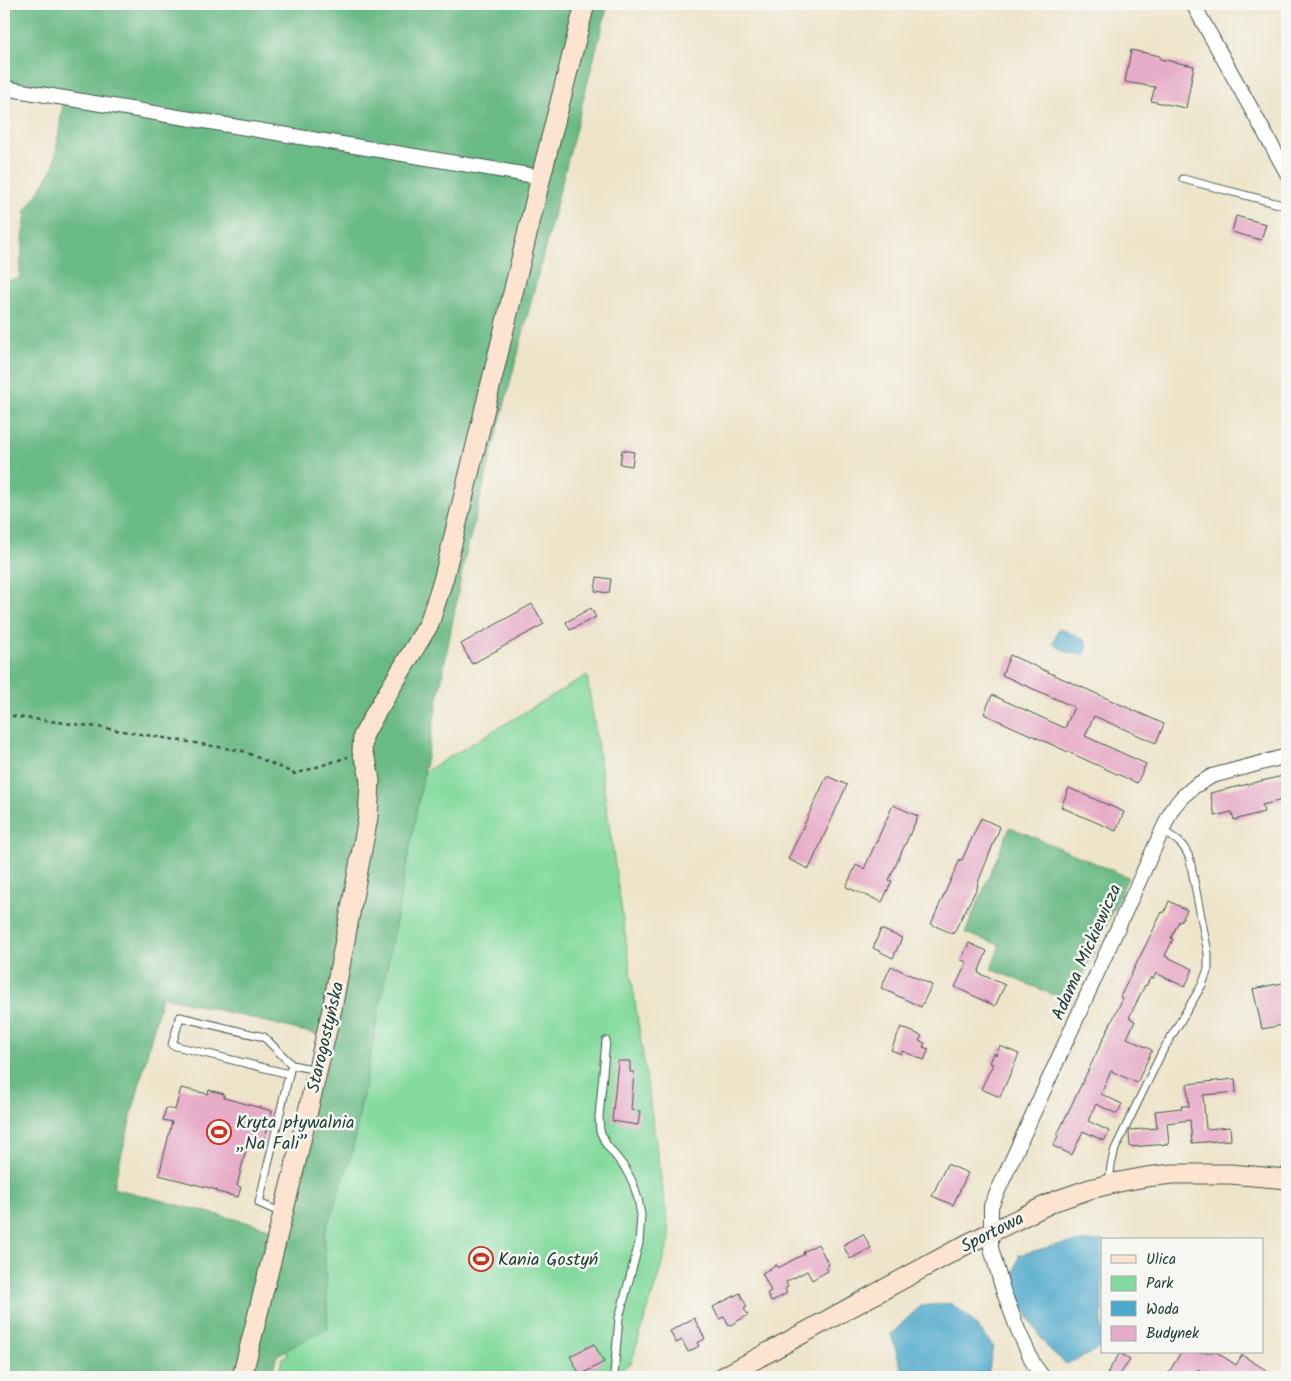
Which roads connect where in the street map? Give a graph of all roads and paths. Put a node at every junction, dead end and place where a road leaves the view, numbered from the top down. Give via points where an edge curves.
1 (585, 4) edge
2 (1193, 4) edge
3 (4, 88) edge
4 (1287, 173) edge
5 (541, 178) junction
6 (1183, 179) dead end
7 (1287, 206) edge
8 (4, 714) edge
9 (362, 752) junction
10 (1287, 756) edge
11 (1162, 830) junction
12 (606, 1040) dead end
13 (292, 1065) junction
14 (317, 1070) junction
15 (289, 1074) junction
16 (1287, 1179) edge
17 (1109, 1184) junction
18 (283, 1213) junction
19 (991, 1232) junction
20 (242, 1377) edge
21 (614, 1377) edge
22 (723, 1377) edge
23 (1043, 1377) edge

1 - 5 street
2 - 4 street
3 - 5 street
5 - 9 street via 444,576 429,624 363,736
6 - 7 lane
8 - 9 path via 243,752 296,774
9 - 14 street, Starogostyńska via 370,781 366,828 332,1010
10 - 11 street, Adama Mickiewicza via 1212,776 1195,786 1182,796
11 - 17 lane via 1187,850 1208,954 1208,969 1202,985 1162,1052 1115,1149
11 - 19 street, Adama Mickiewicza via 991,1206
12 - 21 lane via 600,1131 633,1183 641,1215 639,1243 619,1318
13 - 14 lane
13 - 15 lane
13 - 15 lane via 264,1037 180,1017 172,1045
14 - 18 street, Starogostyńska
15 - 18 lane via 258,1203
16 - 17 street, Sportowa via 1173,1174
17 - 19 street, Sportowa via 1055,1201
18 - 20 street, Starogostyńska
19 - 22 street, Sportowa
19 - 23 street, Adama Mickiewicza via 991,1248 1003,1290 1034,1365

